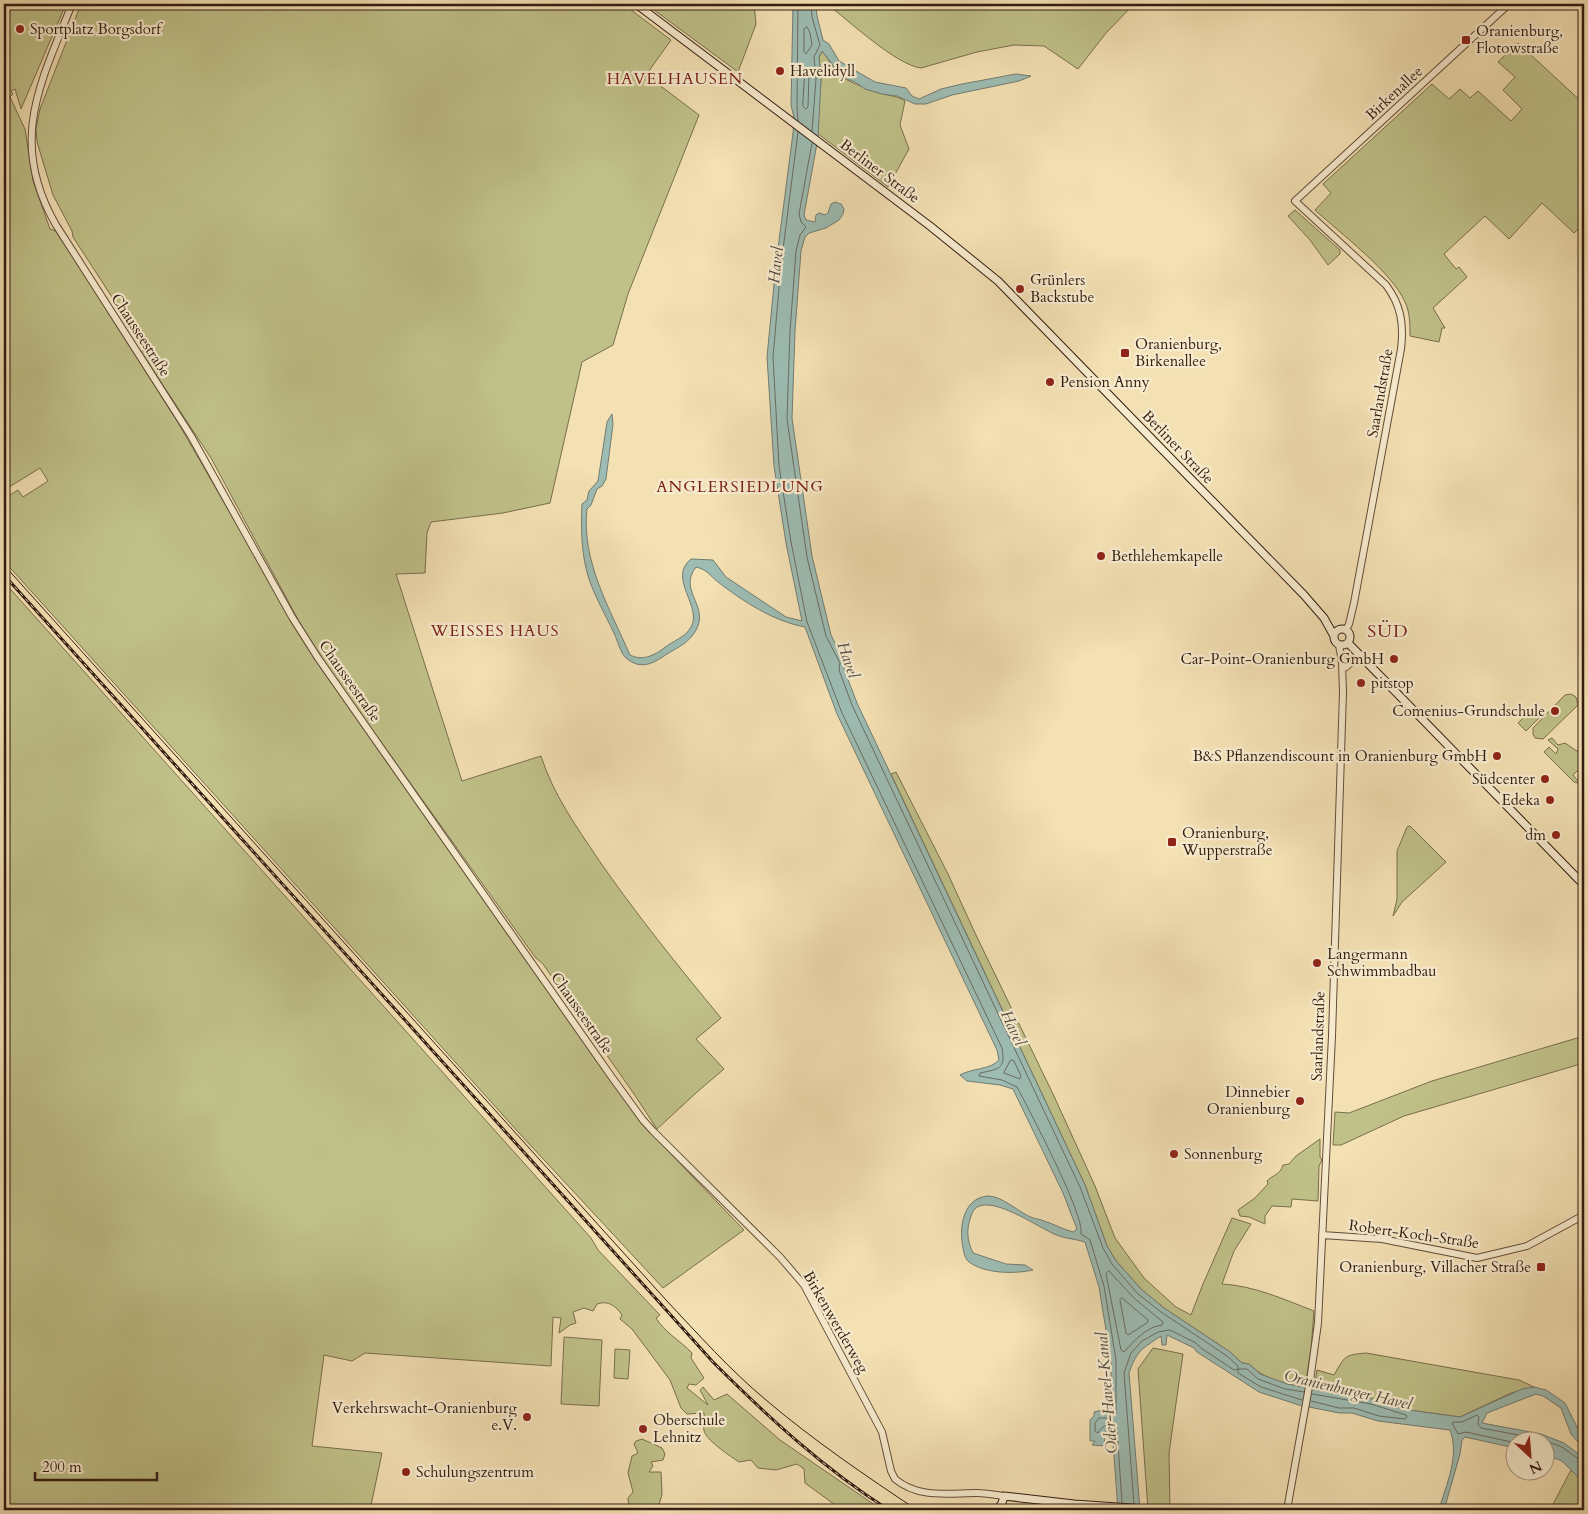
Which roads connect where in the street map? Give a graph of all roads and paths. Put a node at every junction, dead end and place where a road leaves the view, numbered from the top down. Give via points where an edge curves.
1 (72, 4) edge
2 (636, 4) edge
3 (1509, 4) edge
4 (1295, 201) joint
5 (1346, 630) junction
6 (1336, 633) junction
7 (1344, 644) junction
8 (1368, 663) junction
9 (1346, 668) junction
10 (1343, 692) junction
11 (1584, 885) edge
12 (653, 1131) joint
13 (1584, 1215) edge
14 (1322, 1235) junction
15 (1004, 1496) junction
16 (1144, 1509) edge
17 (997, 1510) edge
18 (1160, 1510) edge
19 (1287, 1510) edge

1 - 12 street, Chausseestraße via 39,89 31,127 31,154 46,206 191,436 318,658
2 - 6 main road, Berliner Straße via 998,281 1299,590
3 - 4 street, Birkenallee
4 - 5 street, Saarlandstraße via 1386,285 1397,301 1402,318 1401,349
5 - 6 main road
5 - 7 main road via 1350,636
6 - 7 main road via 1334,640
7 - 8 main road
7 - 9 street, Saarlandstraße
7 - 10 street, Saarlandstraße
8 - 9 street via 1358,660
8 - 11 main road
9 - 10 street, Saarlandstraße
10 - 14 street, Saarlandstraße
12 - 15 street, Birkenwerderweg via 795,1274 816,1306 878,1424 895,1479 939,1495 986,1493
13 - 14 street, Robert-Koch-Straße via 1527,1246 1477,1258 1382,1239
14 - 19 street, Saarlandstraße via 1317,1333
15 - 16 main road
15 - 17 main road
16 - 18 main road

